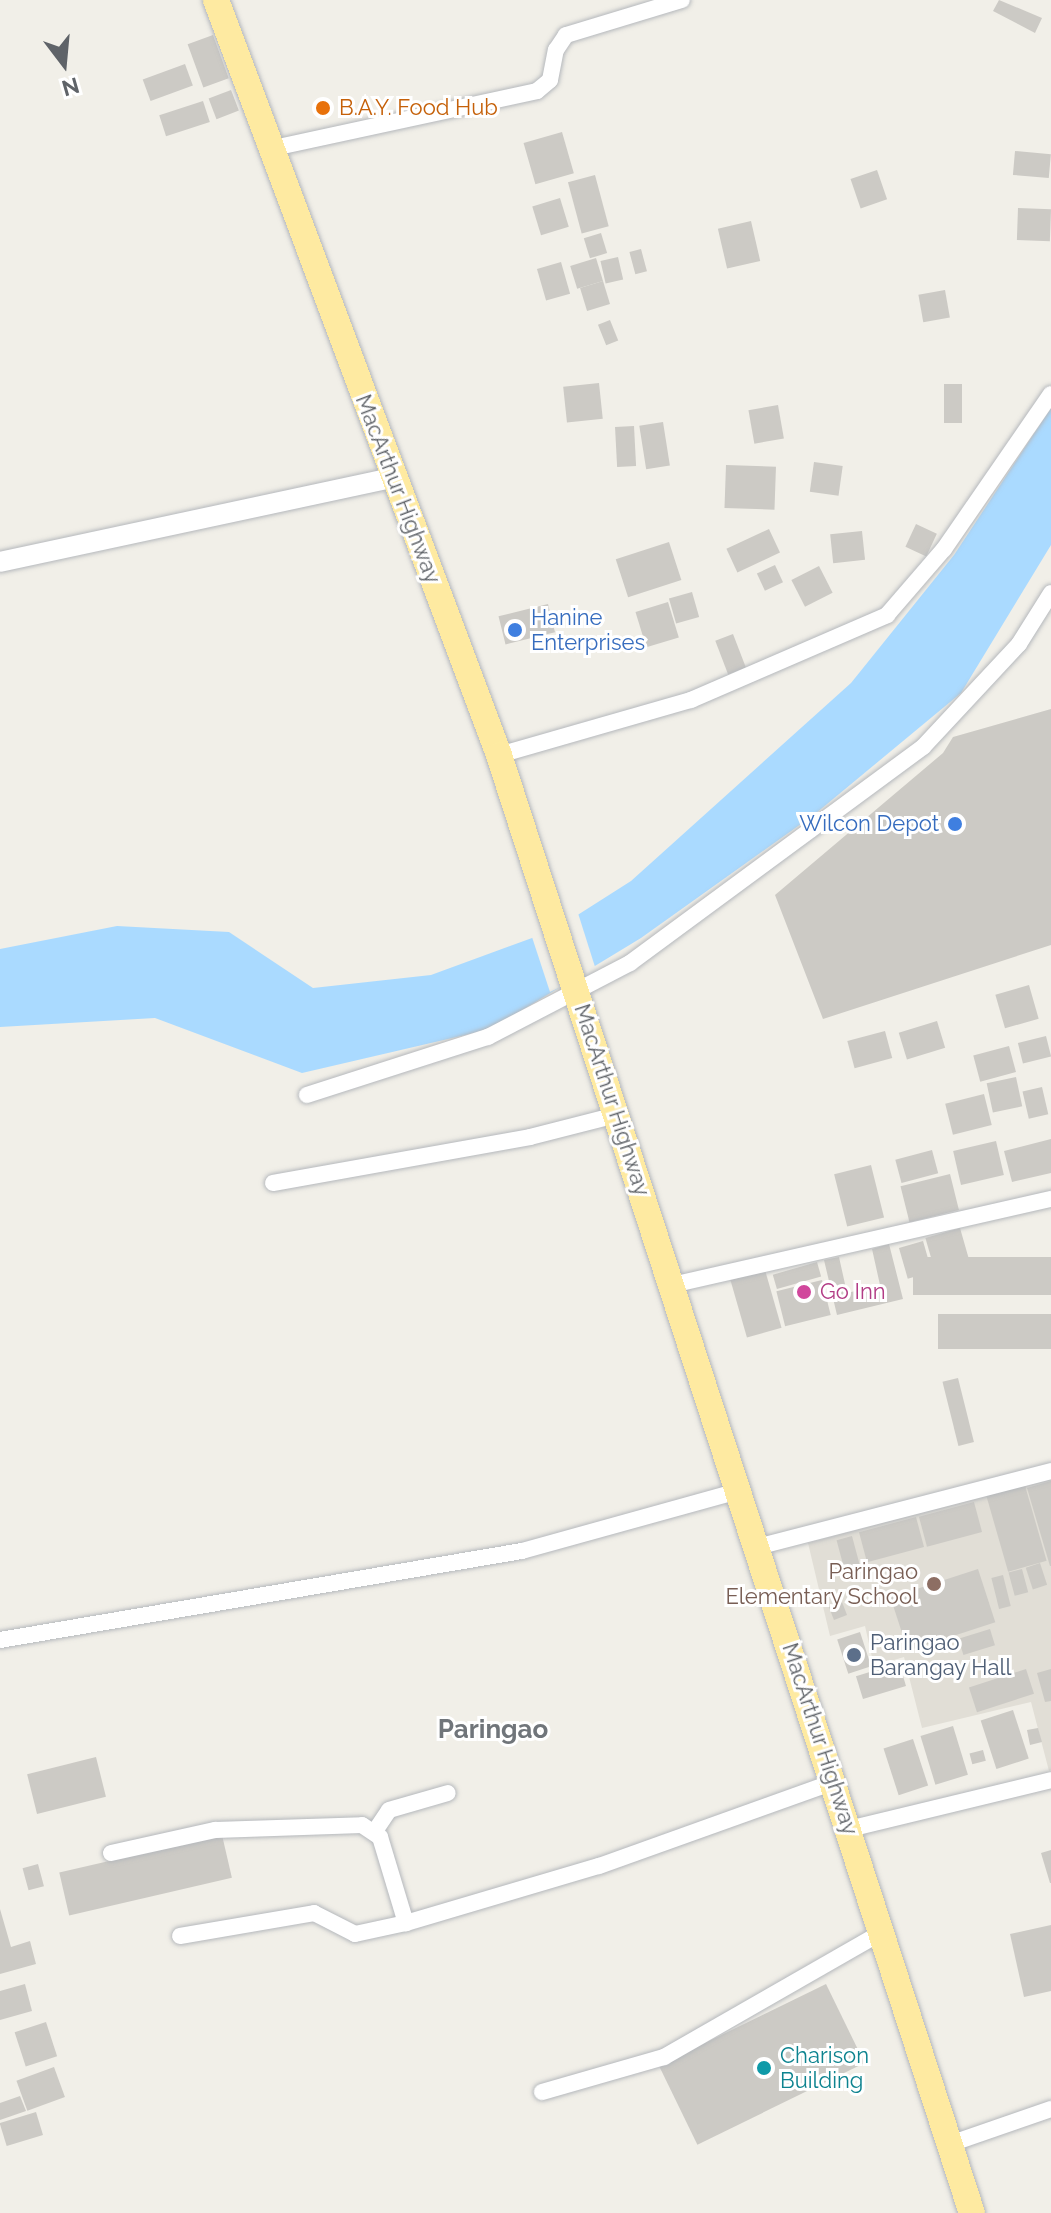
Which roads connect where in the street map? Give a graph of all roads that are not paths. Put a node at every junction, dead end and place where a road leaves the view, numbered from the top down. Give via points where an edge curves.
1 (216, 0) edge
2 (682, 0) edge
3 (269, 149) junction
4 (1051, 394) edge
5 (392, 478) junction
6 (0, 562) edge
7 (1051, 593) edge
8 (499, 755) junction
9 (577, 989) junction
10 (307, 1095) dead end
11 (616, 1115) junction
12 (273, 1183) dead end
13 (1051, 1199) edge
14 (672, 1285) junction
15 (1051, 1471) edge
16 (739, 1491) junction
17 (757, 1547) junction
18 (0, 1640) edge
19 (1051, 1780) edge
20 (833, 1782) junction
21 (448, 1793) dead end
22 (849, 1829) junction
23 (375, 1831) junction
24 (111, 1853) dead end
25 (406, 1923) junction
26 (882, 1932) junction
27 (180, 1936) dead end
28 (542, 2092) dead end
29 (1051, 2109) edge
30 (947, 2145) junction
31 (972, 2213) edge

1 - 3 highway, MacArthur Highway
2 - 3 street via 566,35 556,50 550,80 537,91
3 - 5 highway, MacArthur Highway
4 - 8 street via 944,549 887,615 691,700
5 - 6 street
5 - 8 highway, MacArthur Highway
7 - 9 street via 1019,644 923,747 694,918
8 - 9 highway, MacArthur Highway
9 - 10 street via 488,1037
9 - 11 highway, MacArthur Highway
11 - 12 street via 530,1137
11 - 14 highway, MacArthur Highway
13 - 14 street
14 - 16 highway, MacArthur Highway
15 - 17 street
16 - 17 highway, MacArthur Highway
16 - 18 street via 522,1551
17 - 20 highway, MacArthur Highway
19 - 22 street
20 - 22 highway, MacArthur Highway
20 - 25 street via 599,1866
21 - 23 street via 389,1810
22 - 26 highway, MacArthur Highway
23 - 24 street via 336,1824 215,1830
23 - 25 street via 392,1863
25 - 27 street via 355,1934 314,1913
26 - 28 street via 664,2057
26 - 30 highway, MacArthur Highway
29 - 30 street
30 - 31 highway, MacArthur Highway

